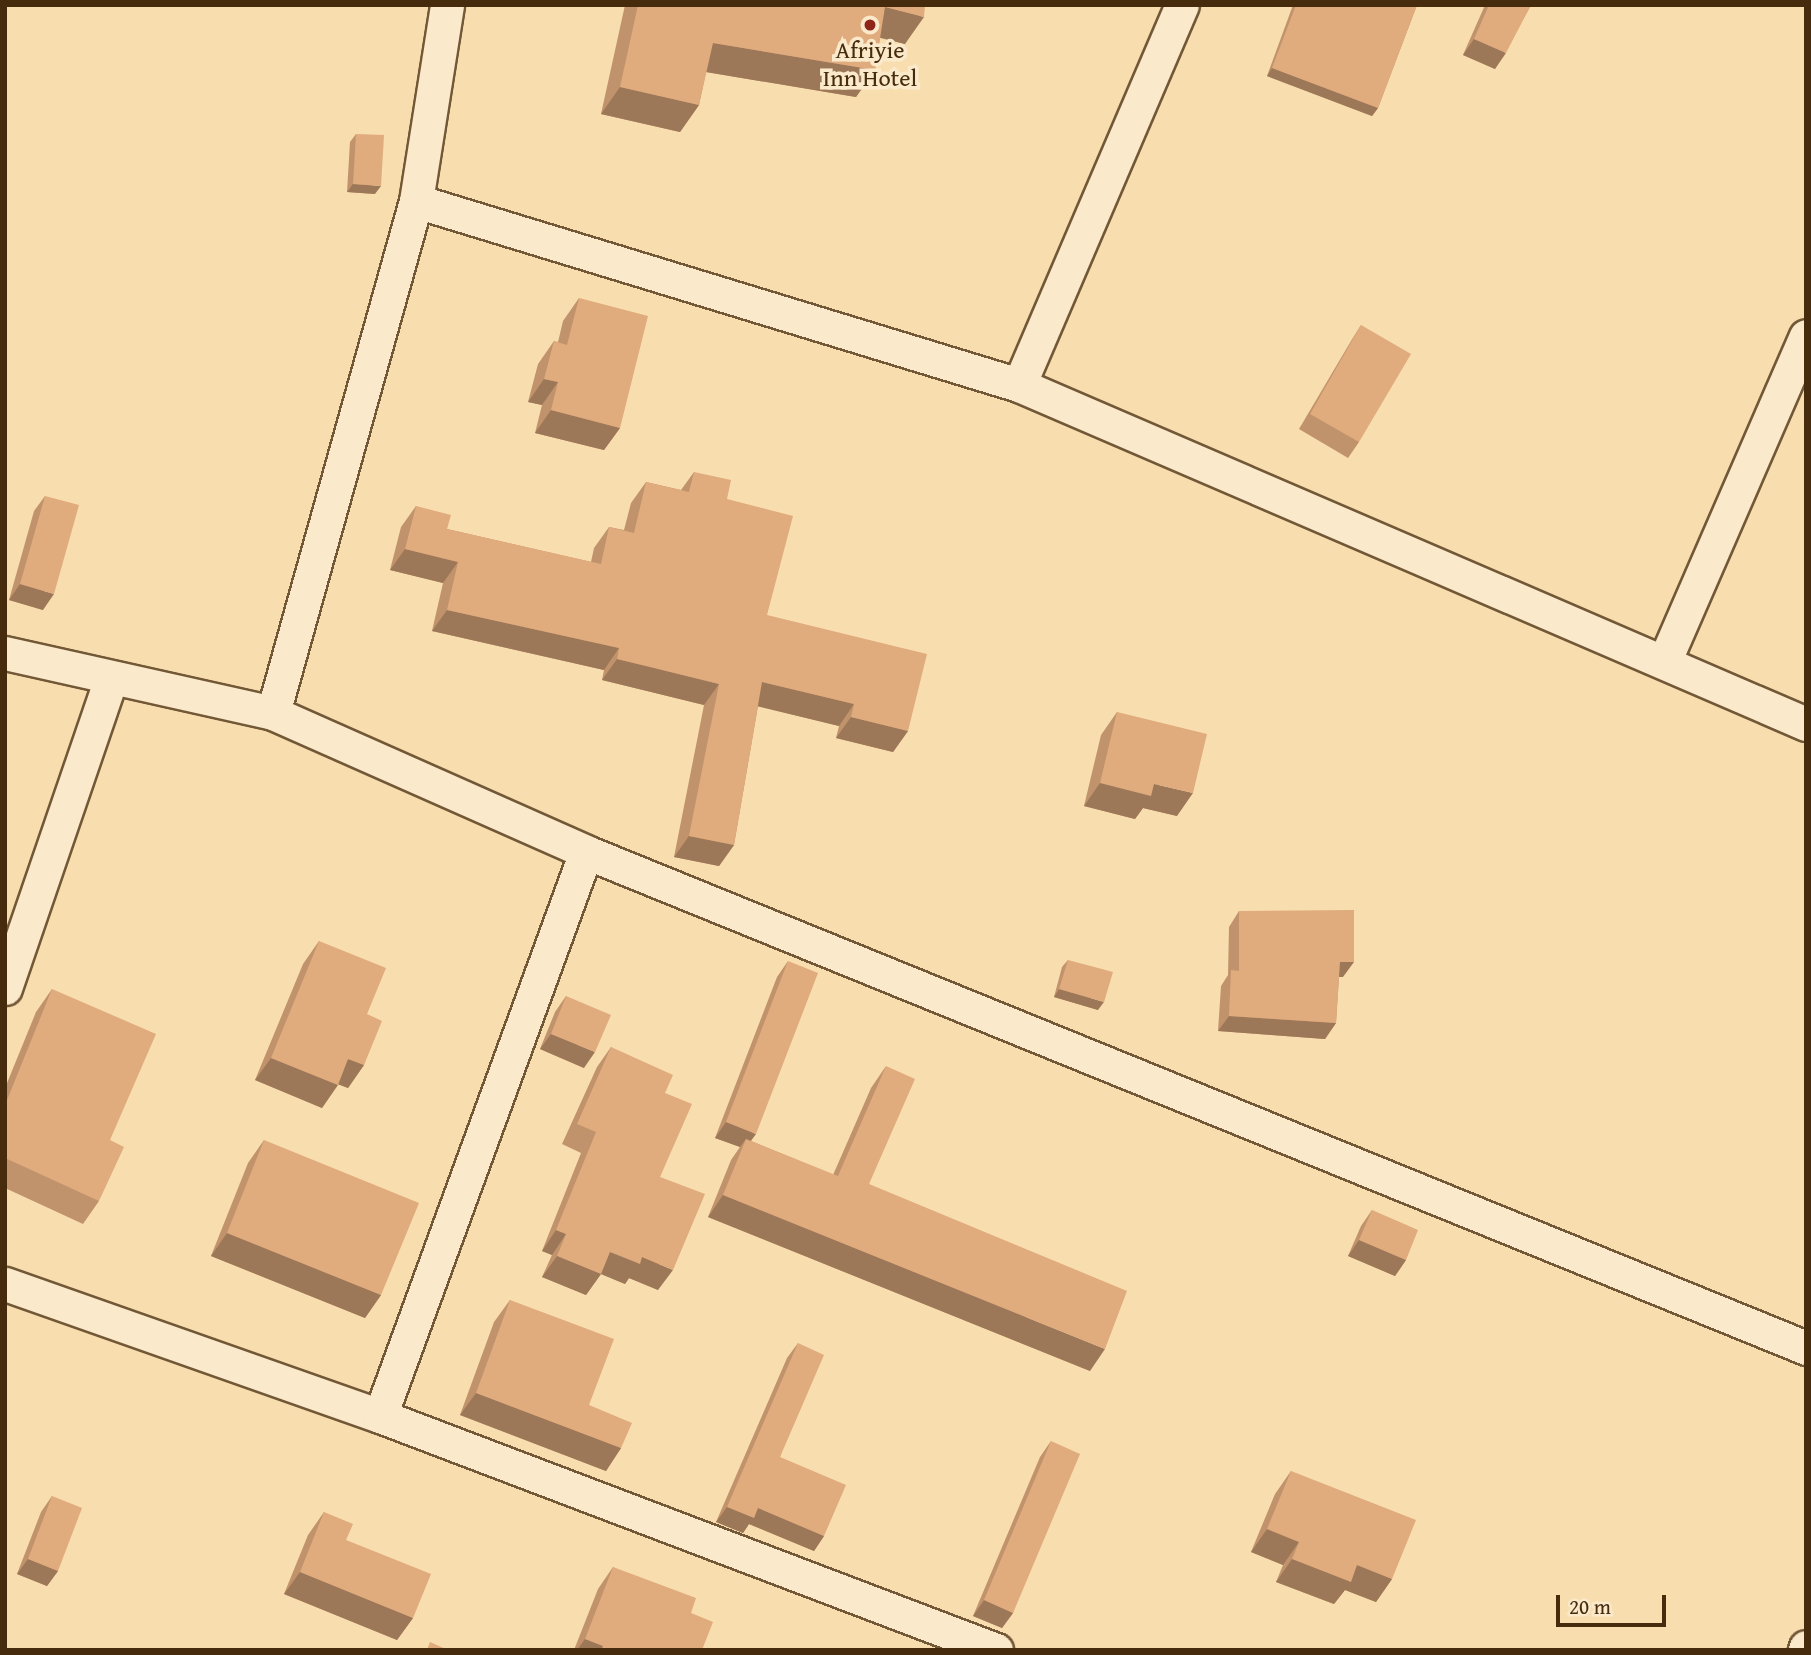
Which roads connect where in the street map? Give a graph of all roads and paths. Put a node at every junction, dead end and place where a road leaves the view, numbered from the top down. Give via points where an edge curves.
1 (447, 5) edge
2 (1182, 5) edge
3 (416, 201) junction
4 (1806, 336) edge
5 (1019, 385) junction
6 (5, 653) edge
7 (1665, 660) junction
8 (110, 681) junction
9 (273, 713) junction
10 (1806, 724) edge
11 (586, 852) junction
12 (5, 988) edge
13 (5, 1284) edge
14 (1806, 1348) edge
15 (380, 1416) junction
16 (996, 1650) edge

1 - 3 street
2 - 5 street
3 - 5 street
3 - 9 street
4 - 7 street
5 - 7 street
6 - 8 street
7 - 10 street
8 - 9 street
8 - 12 street
9 - 11 street
11 - 14 street
11 - 15 street
13 - 15 street
15 - 16 street

